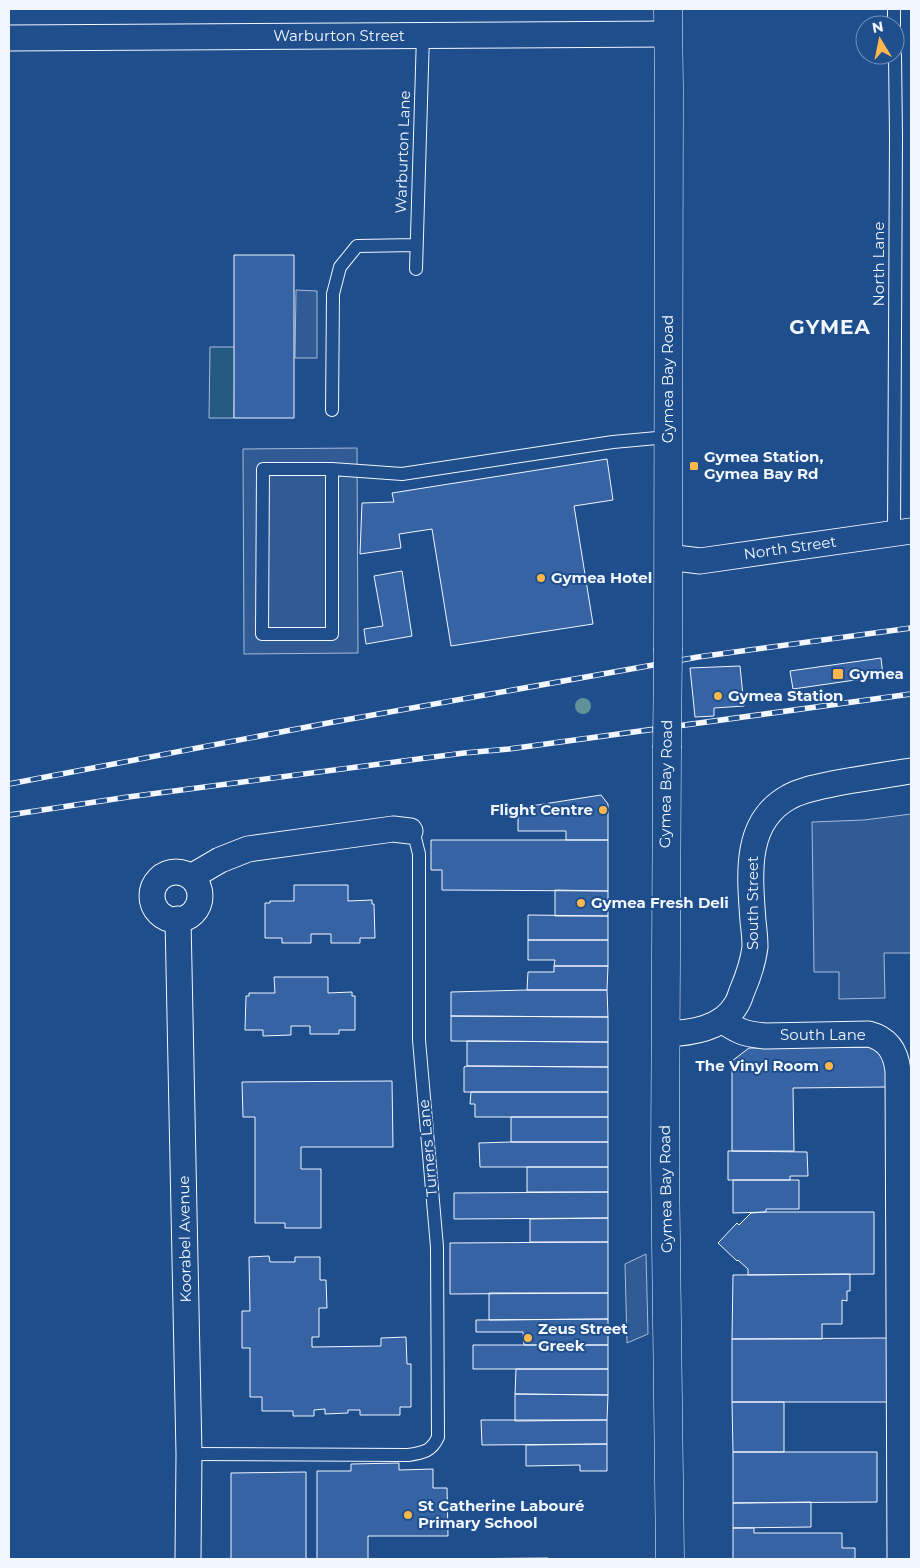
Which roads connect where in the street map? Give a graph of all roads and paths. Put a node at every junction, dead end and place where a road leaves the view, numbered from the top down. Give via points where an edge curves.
1 (668, 21) edge
2 (423, 35) junction
3 (9, 38) edge
4 (895, 65) edge
5 (416, 244) junction
6 (416, 269) dead end
7 (332, 410) dead end
8 (668, 437) junction
9 (332, 469) junction
10 (903, 532) edge
11 (668, 557) junction
12 (911, 771) edge
13 (410, 832) joint
14 (191, 877) junction
15 (178, 919) junction
16 (722, 1020) junction
17 (665, 1034) junction
18 (189, 1454) junction
19 (188, 1559) edge
20 (670, 1559) edge
21 (900, 1559) edge

1 - 2 street, Warburton Street via 605,36
1 - 8 street, Gymea Bay Road
2 - 3 street, Warburton Street
2 - 5 lane, Warburton Lane
4 - 10 lane, North Lane
5 - 6 lane, Warburton Lane
5 - 7 lane via 357,246 340,267 333,294
8 - 9 lane via 613,442 402,474
8 - 11 street, Gymea Bay Road
9 - 9 lane via 332,634 262,634 263,469
10 - 11 street, North Street via 700,561
11 - 17 street, Gymea Bay Road, bridge
12 - 16 street, South Street via 816,788 788,797 769,812 757,832 752,856 755,946 749,976 736,1006
13 - 14 street, Turners Lane via 393,829 248,849
13 - 18 lane, Turners Lane via 419,854 419,1040 437,1247 438,1437 428,1450 408,1455
14 - 15 street via 200,893 199,902 187,916
14 - 15 street via 183,873 165,874 153,888 154,906 160,914
15 - 18 street, Koorabel Avenue
16 - 17 street, South Street via 703,1029
16 - 21 street, South Lane via 748,1035 869,1034 886,1042 894,1054 898,1071
17 - 20 street, Gymea Bay Road
18 - 19 street, Koorabel Avenue

